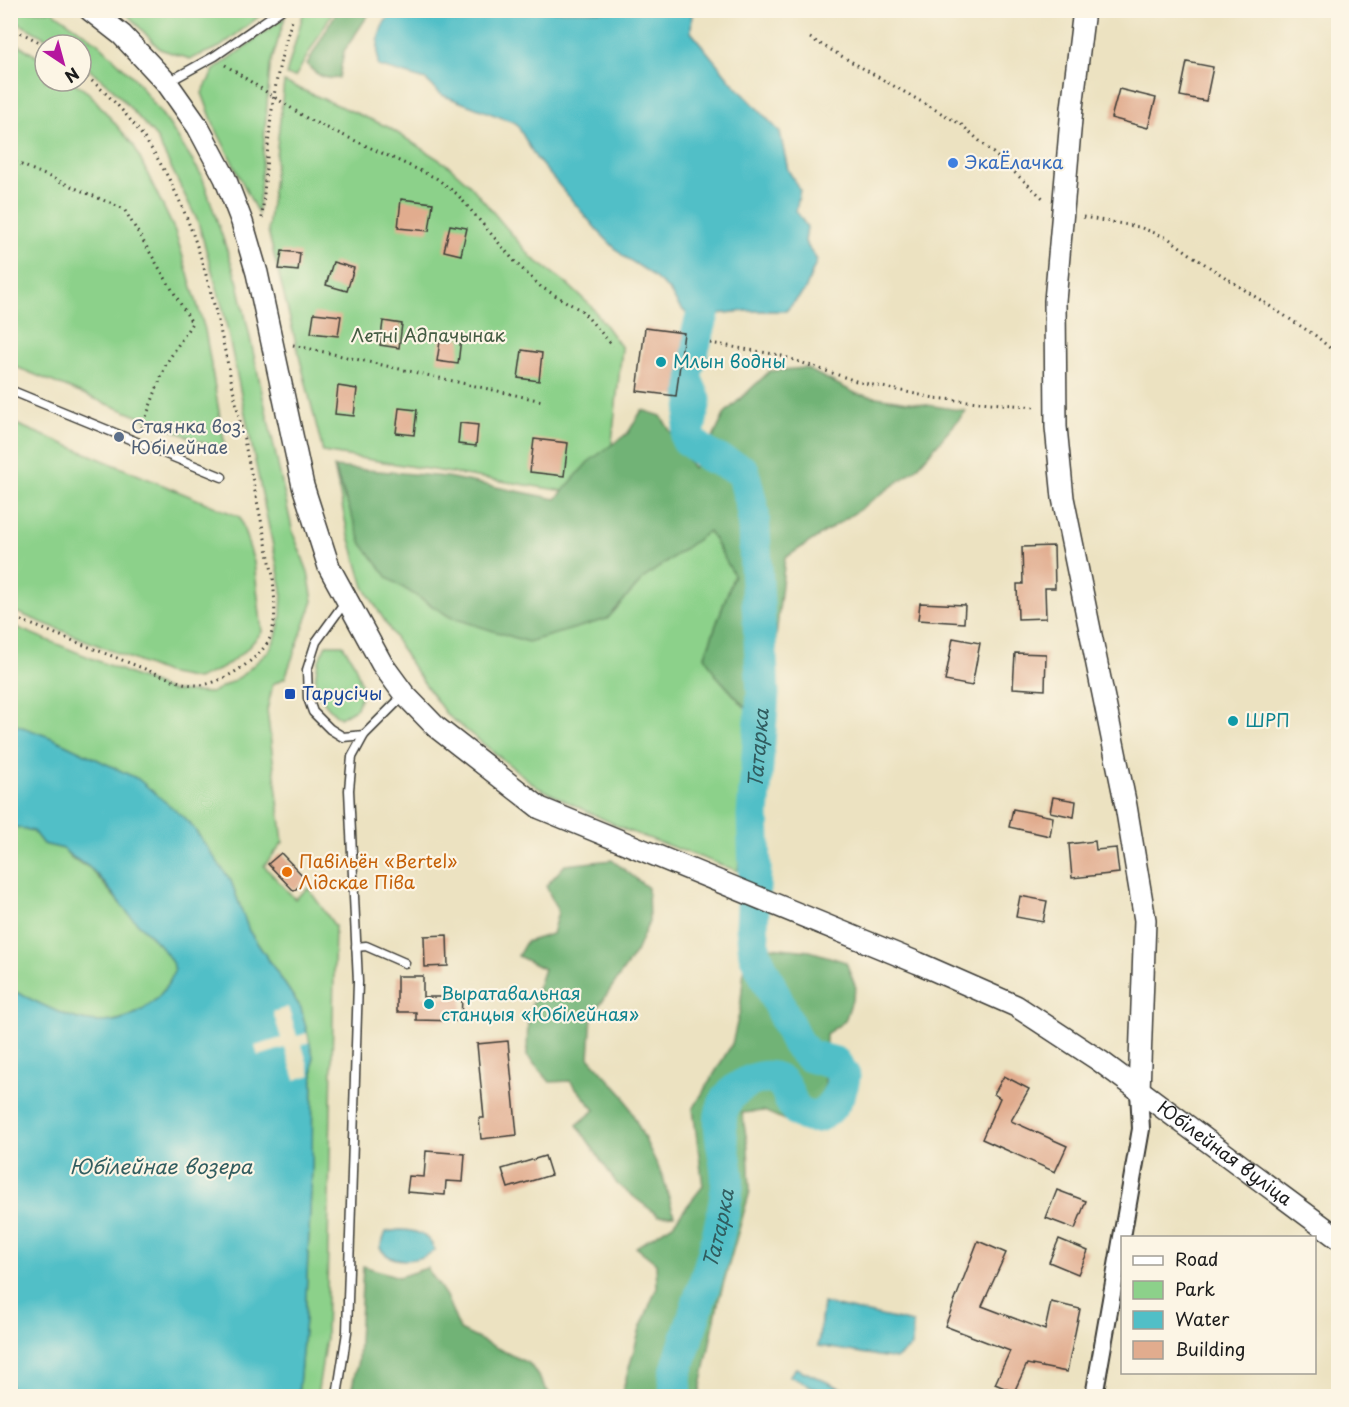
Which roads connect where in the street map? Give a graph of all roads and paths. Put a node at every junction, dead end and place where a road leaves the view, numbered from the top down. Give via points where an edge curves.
1 (90, 10) edge
2 (281, 10) edge
3 (295, 10) edge
4 (1084, 10) edge
5 (10, 27) edge
6 (810, 38) dead end
7 (33, 39) edge
8 (215, 56) junction
9 (167, 83) junction
10 (93, 84) edge
11 (273, 97) junction
12 (10, 160) edge
13 (1064, 213) junction
14 (262, 221) dead end
15 (710, 343) dead end
16 (613, 346) dead end
17 (273, 348) junction
18 (1338, 355) edge
19 (10, 390) edge
20 (542, 401) dead end
21 (1055, 408) junction
22 (137, 442) junction
23 (222, 477) dead end
24 (346, 602) junction
25 (10, 616) edge
26 (404, 694) junction
27 (364, 735) junction
28 (356, 947) junction
29 (405, 963) dead end
30 (1139, 1091) junction
31 (1123, 1236) edge
32 (1338, 1238) edge
33 (1121, 1246) edge
34 (337, 1396) edge
35 (1094, 1396) edge

1 - 9 street, Юбілейная вуліца via 122,35
2 - 8 lane
3 - 11 path via 277,65
4 - 13 street
5 - 7 path
6 - 13 path via 962,125 1036,194
8 - 9 lane
8 - 11 path
9 - 17 street, Юбілейная вуліца via 198,127 225,178 257,273
10 - 25 path via 138,127 176,188 200,250 273,576 275,611 268,640 250,660 216,683 196,685 173,680
11 - 14 path
11 - 16 path via 443,183 524,271 541,287 582,311
12 - 22 path via 124,208 192,323 166,364
13 - 18 path via 1139,227 1168,238 1316,336
13 - 21 street via 1055,301
15 - 21 path via 779,355 859,382 934,398
17 - 20 path via 298,344
17 - 24 street, Юбілейная вуліца via 309,509
19 - 22 lane
21 - 30 street via 1064,498 1145,920
22 - 23 lane
24 - 26 street, Юбілейная вуліца
24 - 27 lane via 316,642 307,670 308,698 314,712 330,729 343,737
26 - 27 lane
26 - 30 street, Юбілейная вуліца via 467,753 540,808 1016,1006
27 - 28 lane via 352,757 349,790
28 - 29 lane via 366,946
28 - 34 lane via 347,1332
30 - 31 street via 1142,1129
30 - 32 street, Юбілейная вуліца
33 - 35 street

